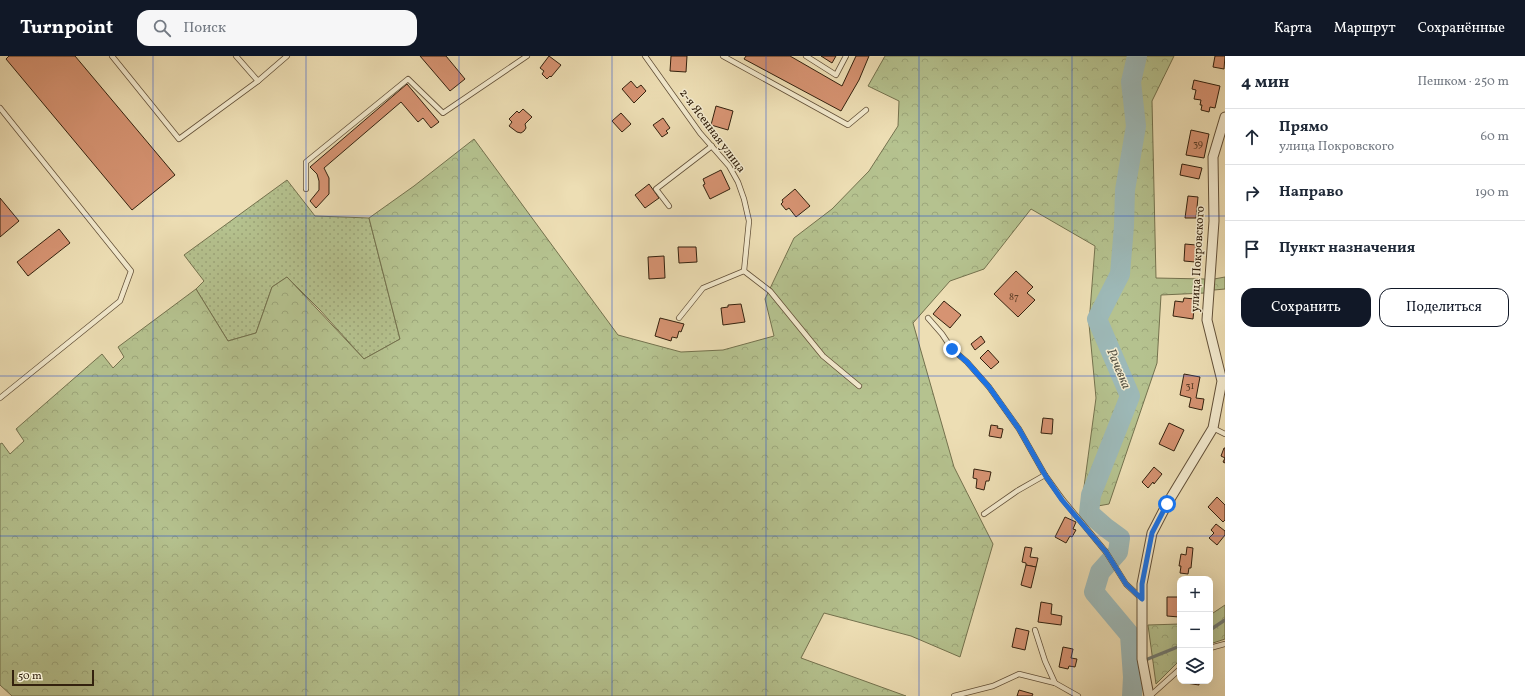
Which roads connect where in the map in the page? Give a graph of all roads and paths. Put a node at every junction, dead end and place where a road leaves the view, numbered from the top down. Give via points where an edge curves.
1 (112, 56) edge
2 (236, 56) edge
3 (287, 56) edge
4 (527, 56) edge
5 (645, 56) edge
6 (723, 56) edge
7 (806, 56) edge
8 (846, 56) edge
9 (733, 58) edge
10 (258, 81) junction
11 (0, 108) edge
12 (866, 110) dead end
13 (1225, 117) edge
14 (712, 146) junction
15 (306, 189) dead end
16 (668, 206) dead end
17 (744, 271) junction
18 (679, 318) dead end
19 (928, 318) dead end
20 (858, 386) dead end
21 (0, 398) edge
22 (1213, 428) junction
23 (1225, 434) edge
24 (1045, 475) junction
25 (984, 514) dead end
26 (1142, 599) junction
27 (1035, 630) dead end
28 (1225, 644) edge
29 (1213, 647) edge
30 (1177, 672) edge
31 (1055, 683) junction
32 (954, 696) edge
33 (1078, 696) edge
34 (1149, 696) edge

1 - 10 lane via 179,139
2 - 10 lane
3 - 10 lane
4 - 15 lane via 443,113 408,78 306,162
5 - 14 lane, 2-я Ясенная улица
6 - 9 lane
7 - 8 lane via 836,75
9 - 12 lane via 848,125
11 - 21 lane via 131,271 120,301
13 - 22 street, улица Покровского via 1213,157 1214,221 1207,320 1222,381
14 - 16 lane via 656,189
14 - 17 lane, 2-я Ясенная улица via 738,182 744,199 749,221
17 - 18 lane via 703,288
17 - 20 lane via 770,291 823,356
19 - 24 lane via 952,349 989,387 1019,429
22 - 23 lane
22 - 26 street, улица Покровского via 1152,533 1142,584
24 - 25 lane
24 - 26 lane via 1062,500 1106,552 1126,584
26 - 34 street, улица Покровского via 1142,659
27 - 31 lane
28 - 29 lane
30 - 34 lane
31 - 32 lane via 1019,674 993,686
31 - 33 lane

